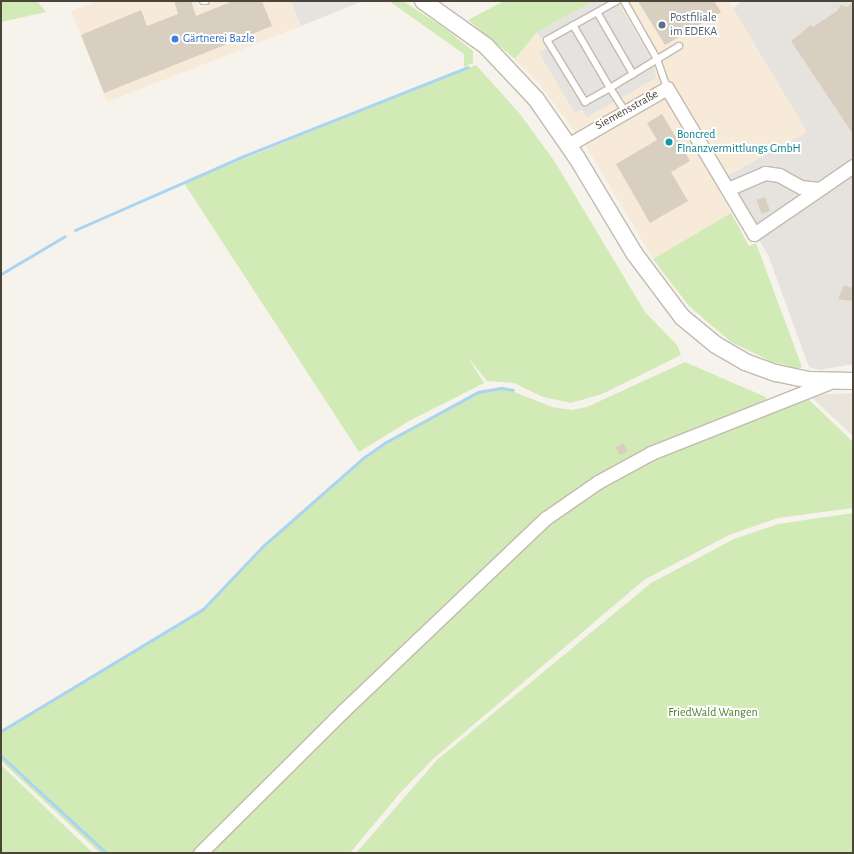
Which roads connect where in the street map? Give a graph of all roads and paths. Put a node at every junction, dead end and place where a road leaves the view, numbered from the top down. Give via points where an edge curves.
1 (423, 1) edge
2 (617, 1) edge
3 (624, 1) edge
4 (597, 12) junction
5 (573, 25) junction
6 (680, 46) dead end
7 (657, 59) junction
8 (633, 74) junction
9 (610, 88) junction
10 (666, 88) junction
11 (625, 111) junction
12 (568, 144) junction
13 (853, 166) edge
14 (728, 189) junction
15 (819, 189) junction
16 (853, 381) edge
17 (831, 382) junction
18 (200, 853) edge

1 - 12 street via 486,46 513,74
2 - 4 lane
3 - 7 lane
4 - 5 lane
4 - 8 lane
5 - 9 lane
5 - 9 lane via 547,40 585,102
6 - 7 lane
7 - 8 lane
7 - 10 lane
8 - 9 lane
9 - 11 lane
10 - 11 street, Siemensstraße
10 - 14 street, Siemensstraße
11 - 12 street, Siemensstraße
12 - 17 street via 634,253 682,317 716,345 744,362 776,374
13 - 15 street, Siemensstraße
14 - 15 street via 765,173 779,175 801,187
14 - 15 street, Siemensstraße via 754,234
16 - 17 street
17 - 18 street via 651,453 598,482 546,518 342,710

